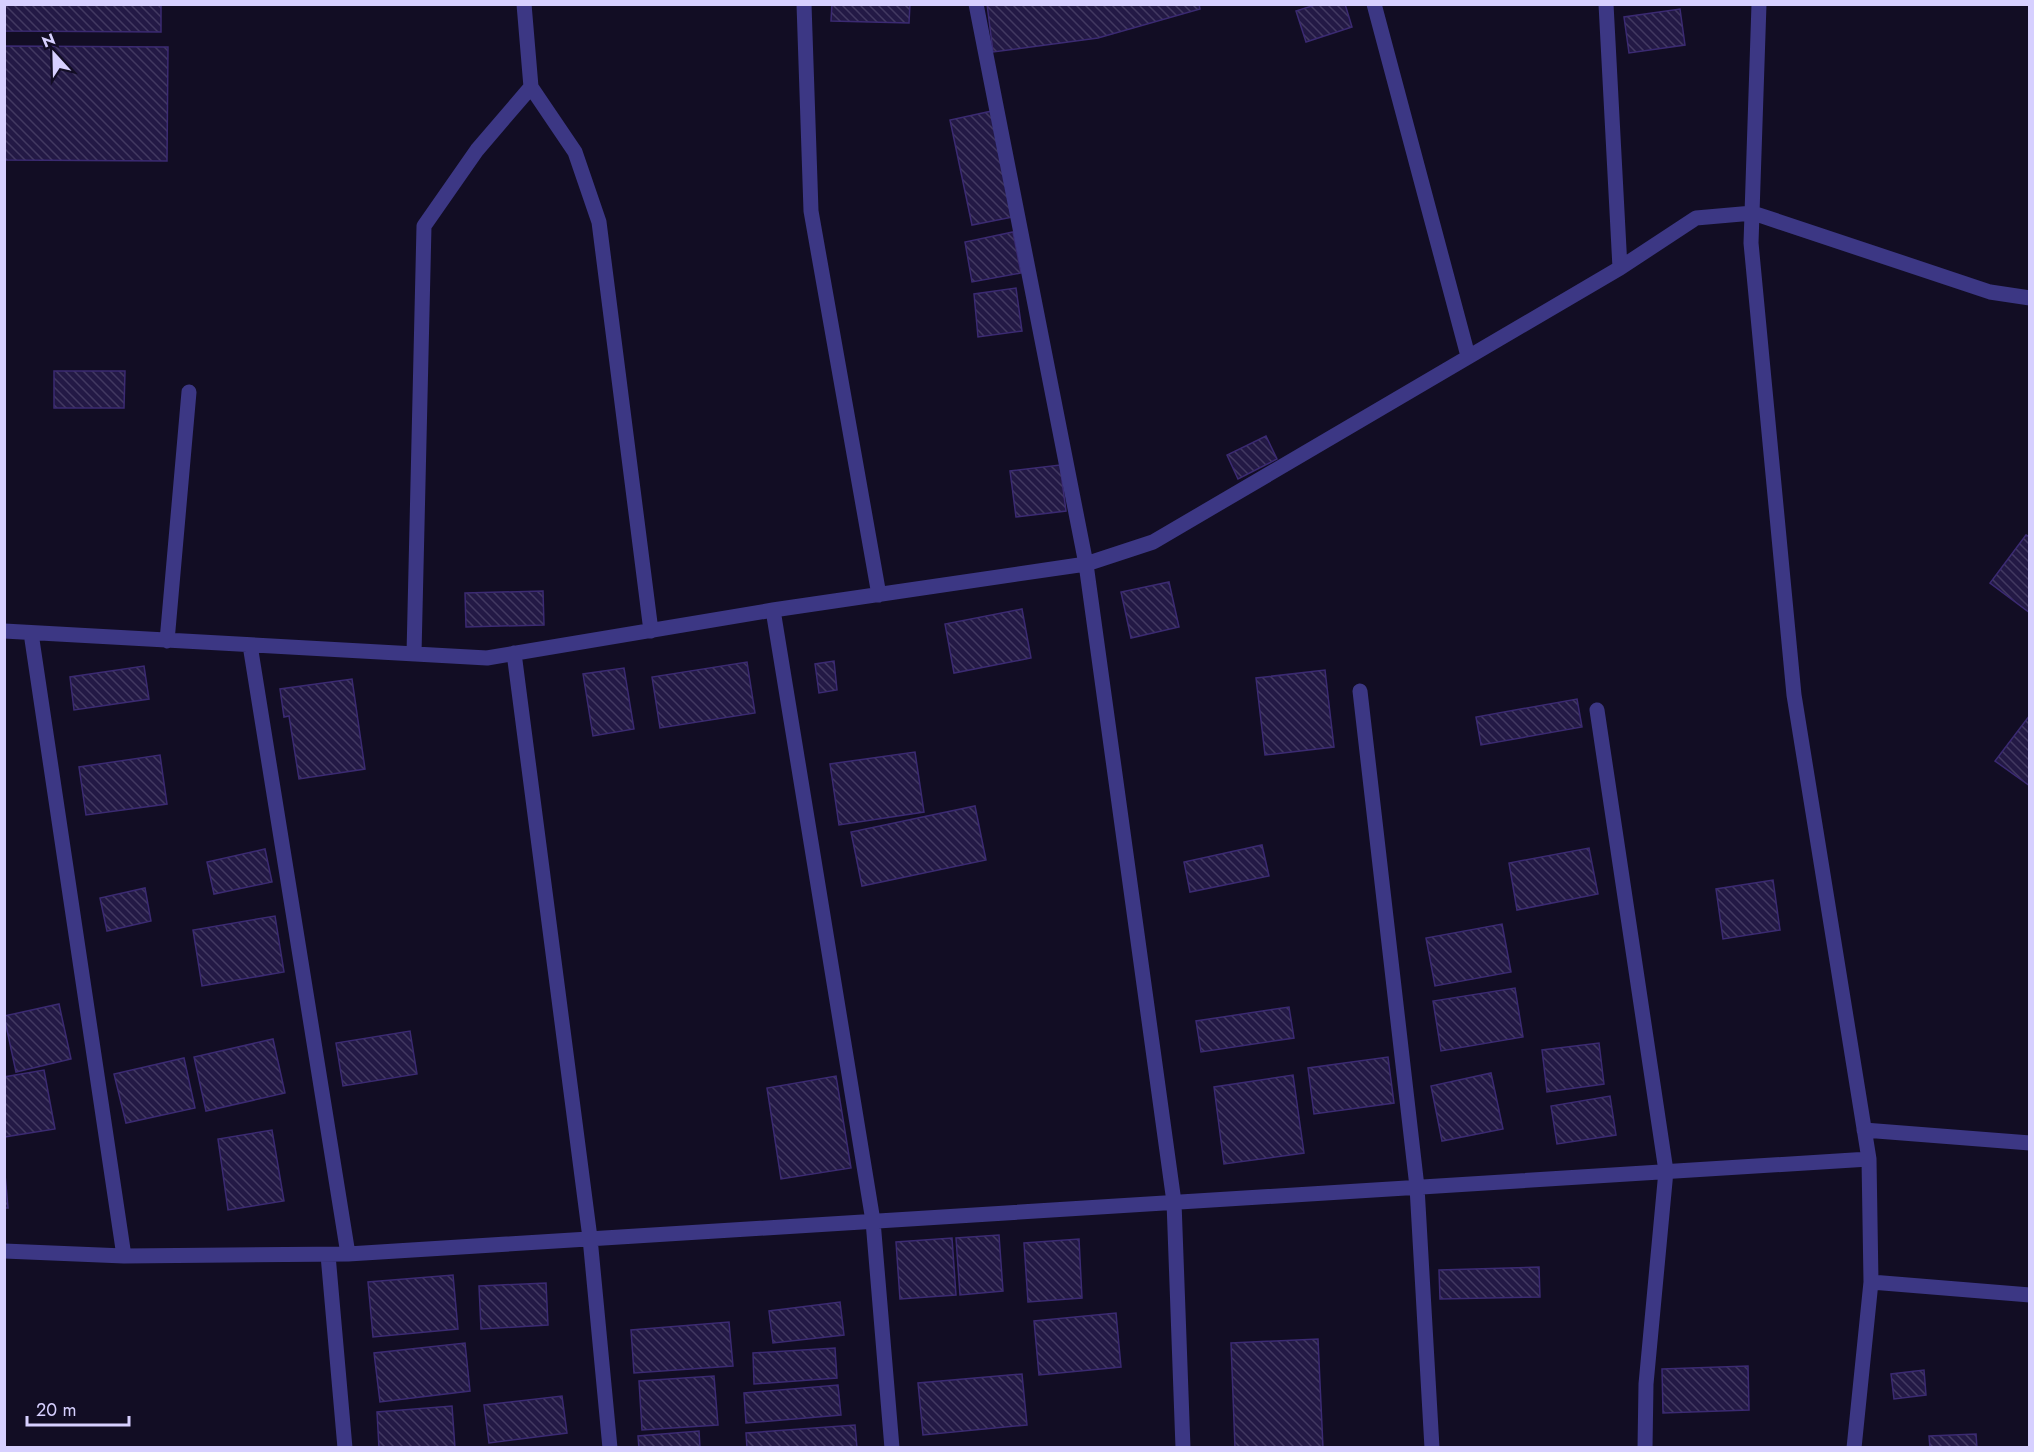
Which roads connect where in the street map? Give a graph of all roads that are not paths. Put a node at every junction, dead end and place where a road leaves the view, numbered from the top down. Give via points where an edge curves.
1 (524, 4) edge
2 (804, 4) edge
3 (976, 4) edge
4 (1374, 4) edge
5 (1606, 4) edge
6 (1759, 4) edge
7 (531, 87) junction
8 (1753, 213) junction
9 (1620, 268) junction
10 (2030, 298) edge
11 (1468, 356) junction
12 (189, 392) dead end
13 (1086, 564) junction
14 (879, 595) junction
15 (773, 610) junction
16 (4, 631) edge
17 (651, 631) junction
18 (31, 633) junction
19 (167, 641) junction
20 (250, 645) junction
21 (514, 653) junction
22 (414, 654) junction
23 (1360, 691) dead end
24 (1597, 710) dead end
25 (1864, 1130) junction
26 (2030, 1143) edge
27 (1869, 1159) junction
28 (1666, 1171) junction
29 (1417, 1187) junction
30 (1174, 1202) junction
31 (873, 1221) junction
32 (590, 1238) junction
33 (4, 1251) edge
34 (348, 1254) junction
35 (328, 1255) junction
36 (124, 1256) junction
37 (1871, 1281) junction
38 (2030, 1295) edge
39 (345, 1448) edge
40 (610, 1448) edge
41 (892, 1448) edge
42 (1183, 1448) edge
43 (1432, 1448) edge
44 (1646, 1448) edge
45 (1854, 1448) edge

1 - 7 street
2 - 14 street via 811,211
3 - 13 street
4 - 11 street
5 - 9 street
6 - 8 street
7 - 17 street via 575,152 599,222
7 - 22 street via 477,150 424,226
8 - 9 street via 1696,218
8 - 10 street via 1990,292
8 - 25 street via 1751,243 1794,695
9 - 11 street
11 - 13 street via 1153,542
12 - 19 street
13 - 14 street
13 - 30 street
14 - 15 street
15 - 17 street
15 - 31 street
16 - 18 street
17 - 21 street
18 - 19 street
18 - 36 street
19 - 20 street
20 - 22 street
20 - 34 street
21 - 22 street via 487,658
21 - 32 street
23 - 29 street
24 - 28 street
25 - 26 street
25 - 27 street
27 - 28 street
27 - 37 street
28 - 29 street
28 - 44 street via 1646,1384
29 - 30 street
29 - 43 street
30 - 31 street
30 - 42 street
31 - 32 street
31 - 41 street
32 - 34 street
32 - 40 street
33 - 36 street
34 - 35 street
35 - 36 street
35 - 39 street
37 - 38 street
37 - 45 street

